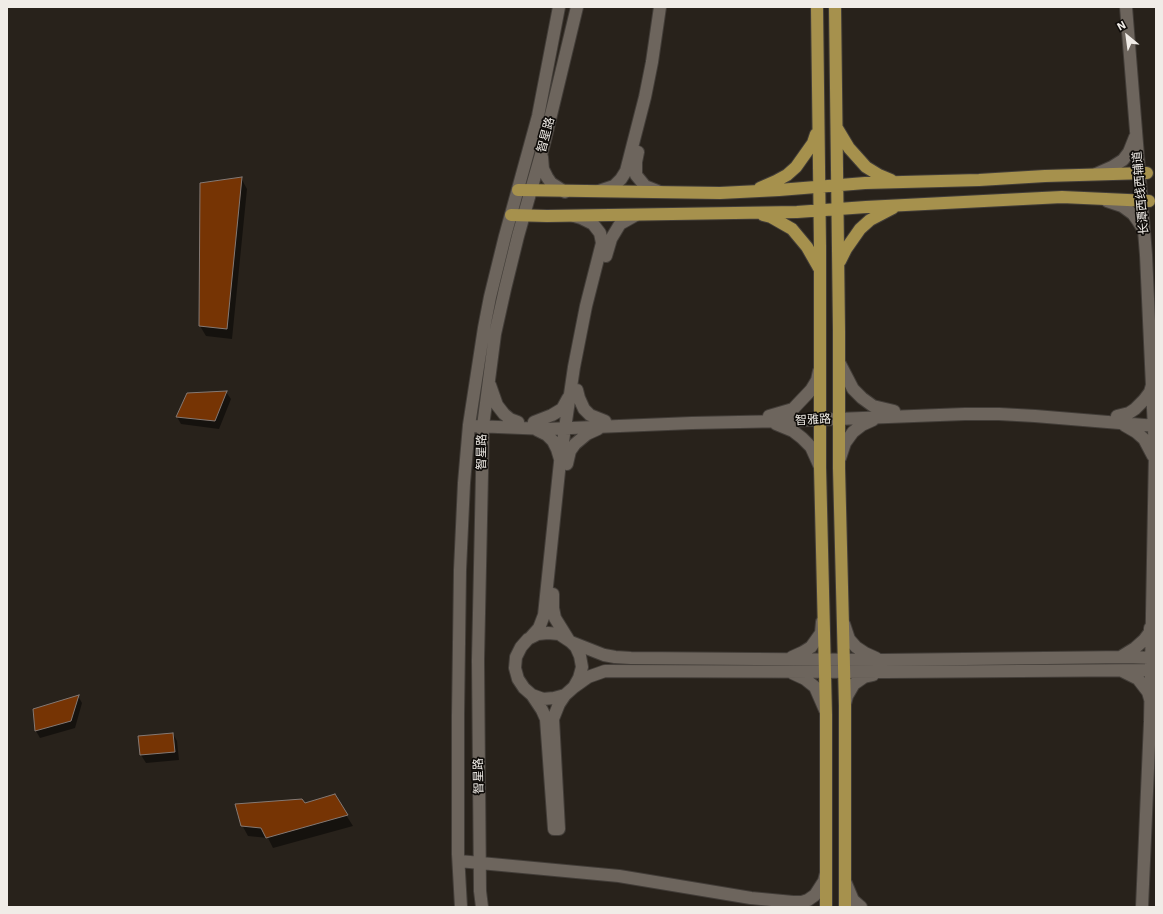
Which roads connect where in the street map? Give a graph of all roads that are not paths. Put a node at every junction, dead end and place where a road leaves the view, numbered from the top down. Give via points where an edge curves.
1 (559, 7) edge
2 (577, 7) edge
3 (660, 7) edge
4 (667, 7) edge
5 (817, 7) edge
6 (835, 7) edge
7 (1126, 7) edge
8 (1132, 7) edge
9 (836, 126) junction
10 (818, 129) junction
11 (1136, 132) junction
12 (542, 151) junction
13 (1143, 173) junction
14 (1092, 175) junction
15 (900, 182) junction
16 (837, 185) junction
17 (819, 186) junction
18 (518, 190) junction
19 (531, 191) junction
20 (748, 191) junction
21 (565, 192) junction
22 (595, 192) junction
23 (661, 193) junction
24 (1096, 199) junction
25 (1145, 201) junction
26 (901, 205) junction
27 (838, 209) junction
28 (819, 210) junction
29 (748, 212) junction
30 (636, 214) junction
31 (511, 215) junction
32 (524, 215) junction
33 (550, 216) junction
34 (571, 216) junction
35 (518, 236) junction
36 (1145, 236) junction
37 (838, 268) junction
38 (820, 270) junction
39 (1156, 319) edge
40 (839, 362) junction
41 (820, 364) junction
42 (489, 376) junction
43 (1153, 380) junction
44 (574, 390) junction
45 (891, 414) junction
46 (839, 416) junction
47 (820, 417) junction
48 (768, 419) junction
49 (1117, 419) junction
50 (470, 422) junction
51 (518, 422) junction
52 (1155, 422) edge
53 (483, 423) junction
54 (604, 424) junction
55 (533, 425) junction
56 (569, 425) junction
57 (1155, 461) junction
58 (564, 463) junction
59 (820, 467) junction
60 (839, 468) junction
61 (824, 615) junction
62 (842, 617) junction
63 (1152, 617) junction
64 (528, 640) junction
65 (570, 641) junction
66 (1119, 657) junction
67 (1154, 657) edge
68 (785, 658) junction
69 (825, 659) junction
70 (843, 659) junction
71 (883, 660) junction
72 (1117, 669) junction
73 (1154, 670) edge
74 (785, 672) junction
75 (825, 672) junction
76 (844, 672) junction
77 (885, 672) junction
78 (569, 691) junction
79 (532, 695) junction
80 (1151, 700) junction
81 (845, 709) junction
82 (825, 710) junction
83 (1156, 728) edge
84 (459, 865) junction
85 (480, 866) junction
86 (826, 872) junction
87 (845, 881) junction
88 (461, 907) edge
89 (482, 907) edge
90 (776, 907) edge
91 (826, 907) edge
92 (845, 907) edge
93 (860, 907) edge
94 (1142, 907) edge
95 (1148, 907) edge

1 - 18 street, 智星路 via 538,116
2 - 12 street, 智星路
3 - 22 street via 647,90 626,171 614,186
4 - 23 street via 655,78 636,162 636,174 640,181
5 - 10 main road
6 - 9 main road
7 - 11 street, 长潭西线西辅道
8 - 13 street, 长潭西线西辅道
9 - 15 main road via 849,148 866,167 879,175
9 - 16 main road
10 - 17 main road
10 - 20 main road via 813,143 787,175
11 - 13 street, 长潭西线西辅道
11 - 14 street via 1134,142 1123,160
12 - 19 street, 智星路
12 - 21 street via 543,169 547,177
13 - 14 main road
13 - 25 street, 长潭西线西辅道
14 - 15 main road
15 - 16 main road
16 - 17 main road
16 - 27 main road
17 - 20 main road
17 - 28 main road
18 - 19 main road
18 - 31 street, 智星路
19 - 21 main road
19 - 32 street, 智星路
20 - 23 main road
21 - 22 main road
22 - 23 main road
24 - 25 main road
24 - 26 main road via 1056,198
24 - 36 street via 1122,206 1138,221
25 - 36 street, 长潭西线西辅道
25 - 39 street, 长潭西线西辅道
26 - 27 main road
26 - 37 main road via 870,220 860,229 846,249
27 - 28 main road
27 - 37 main road
28 - 29 main road
28 - 38 main road
29 - 30 main road
29 - 38 main road via 771,217 792,229 807,247
30 - 34 main road
30 - 44 street via 620,224 611,239
31 - 32 main road
31 - 50 street, 智星路 via 484,328
32 - 33 main road
32 - 35 street, 智星路
33 - 34 main road
33 - 35 street via 532,222 523,228
34 - 44 street via 593,224 600,233 602,243 586,306
35 - 42 street, 智星路 via 495,334
36 - 43 street, 长潭西线西辅道
37 - 40 main road
38 - 41 main road
40 - 45 street via 853,389 862,398
40 - 46 main road
41 - 47 main road
41 - 48 street via 817,380 802,400 792,408
42 - 51 street via 497,405 510,419
42 - 53 street, 智星路
43 - 49 street via 1150,392 1144,400
43 - 52 street, 长潭西线西辅道
44 - 54 street via 584,409
44 - 55 street via 562,409
44 - 56 street
45 - 46 street, 智雅路
45 - 49 street, 智雅路 via 999,414
45 - 60 street via 862,425 853,432 845,443
46 - 47 street, 智雅路
46 - 60 main road
47 - 48 street, 智雅路
47 - 59 main road
48 - 54 street, 智雅路
48 - 59 street via 802,438 811,447
49 - 52 street, 智雅路
49 - 57 street via 1144,439
50 - 53 street, 智雅路
50 - 84 street, 智星路 via 461,531
51 - 53 street, 智雅路
51 - 55 street, 智雅路
52 - 57 street, 长潭西线西辅道
53 - 55 street, 智雅路
53 - 85 street, 智星路 via 478,660
54 - 56 street, 智雅路
54 - 58 street via 575,444
55 - 56 street, 智雅路
55 - 58 street via 553,441
56 - 58 street
57 - 63 street, 长潭西线西辅道
58 - 64 street via 544,615 539,628
58 - 65 street via 552,592 555,618
59 - 61 main road
60 - 62 main road
61 - 68 street via 821,633 811,647
61 - 69 main road
62 - 70 main road
62 - 71 street via 849,639 856,647
63 - 66 street via 1150,632 1144,640
63 - 67 street, 长潭西线西辅道
64 - 65 street via 548,632 559,634
64 - 79 street via 516,657 515,668 518,679
65 - 68 street via 588,650 615,658
65 - 78 street via 576,647 582,667 580,678
66 - 67 street
66 - 71 street
67 - 73 street, 长潭西线西辅道
68 - 69 street
69 - 70 street
69 - 75 main road
70 - 71 street
70 - 76 main road
72 - 73 street
72 - 77 street
72 - 80 street via 1138,679
73 - 80 street, 长潭西线西辅道
74 - 75 street
74 - 78 street via 605,671 588,677
74 - 82 street via 796,674 815,687
75 - 76 street
75 - 82 main road
76 - 77 street
76 - 81 main road
77 - 81 street via 864,677 854,684 847,696
78 - 79 street via 554,698 543,699
78 - 79 street via 559,704 553,719 559,830 554,829 546,719
80 - 94 street, 长潭西线西辅道
81 - 87 main road
82 - 86 main road
83 - 95 street
84 - 85 street
84 - 88 street, 智星路
85 - 86 street via 619,876 751,898 793,902 802,902 815,895 824,881
85 - 89 street, 智星路
85 - 90 street via 622,882
86 - 91 main road
87 - 92 main road
87 - 93 street via 853,900

